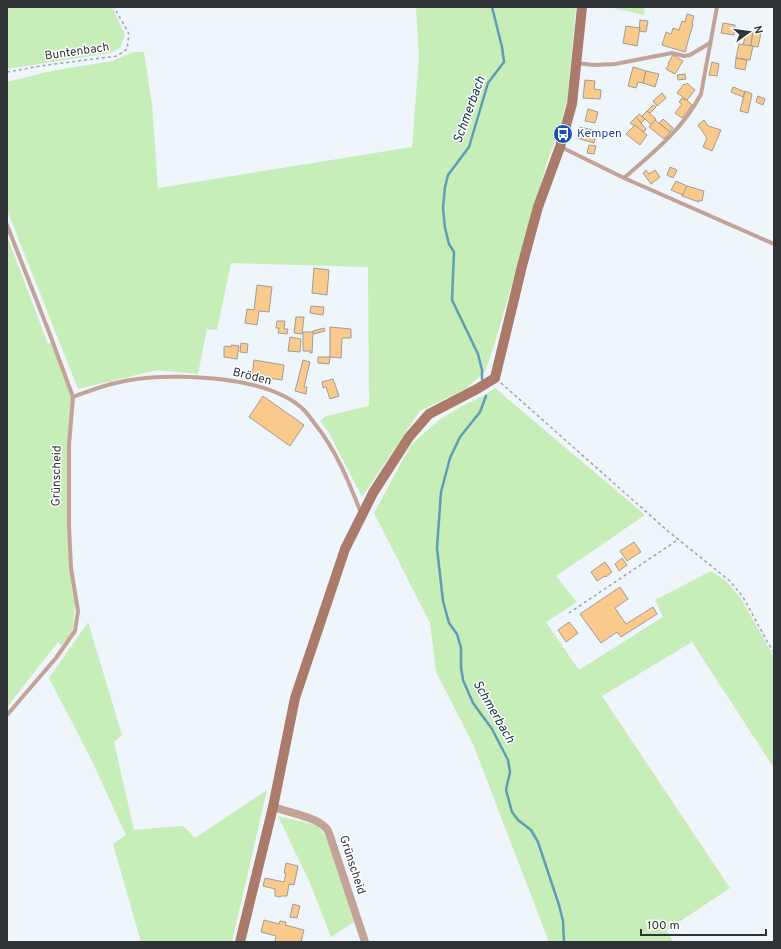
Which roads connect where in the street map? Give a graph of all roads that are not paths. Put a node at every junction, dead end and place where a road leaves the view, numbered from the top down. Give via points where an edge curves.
1 (582, 7) edge
2 (717, 7) edge
3 (710, 43) junction
4 (576, 63) junction
5 (560, 146) junction
6 (624, 178) junction
7 (7, 225) edge
8 (774, 244) edge
9 (73, 397) junction
10 (362, 516) junction
11 (7, 715) edge
12 (273, 808) junction
13 (240, 942) edge
14 (365, 942) edge

1 - 4 street
2 - 3 lane
3 - 4 lane via 684,56 672,53 615,64
3 - 6 lane via 701,94 695,106 670,138
4 - 5 street via 572,104
5 - 6 lane
5 - 10 street via 538,207 495,378 429,414 409,437 373,493
6 - 8 lane
7 - 9 lane, Grünscheid
9 - 10 lane, Bröden via 116,383 156,376 205,378 252,385 284,396 304,410 327,439
9 - 11 lane, Grünscheid via 69,445 69,526 71,568 78,611 75,632
10 - 12 street via 344,549 295,698
12 - 13 street
12 - 14 street, Grünscheid via 310,819 326,828

